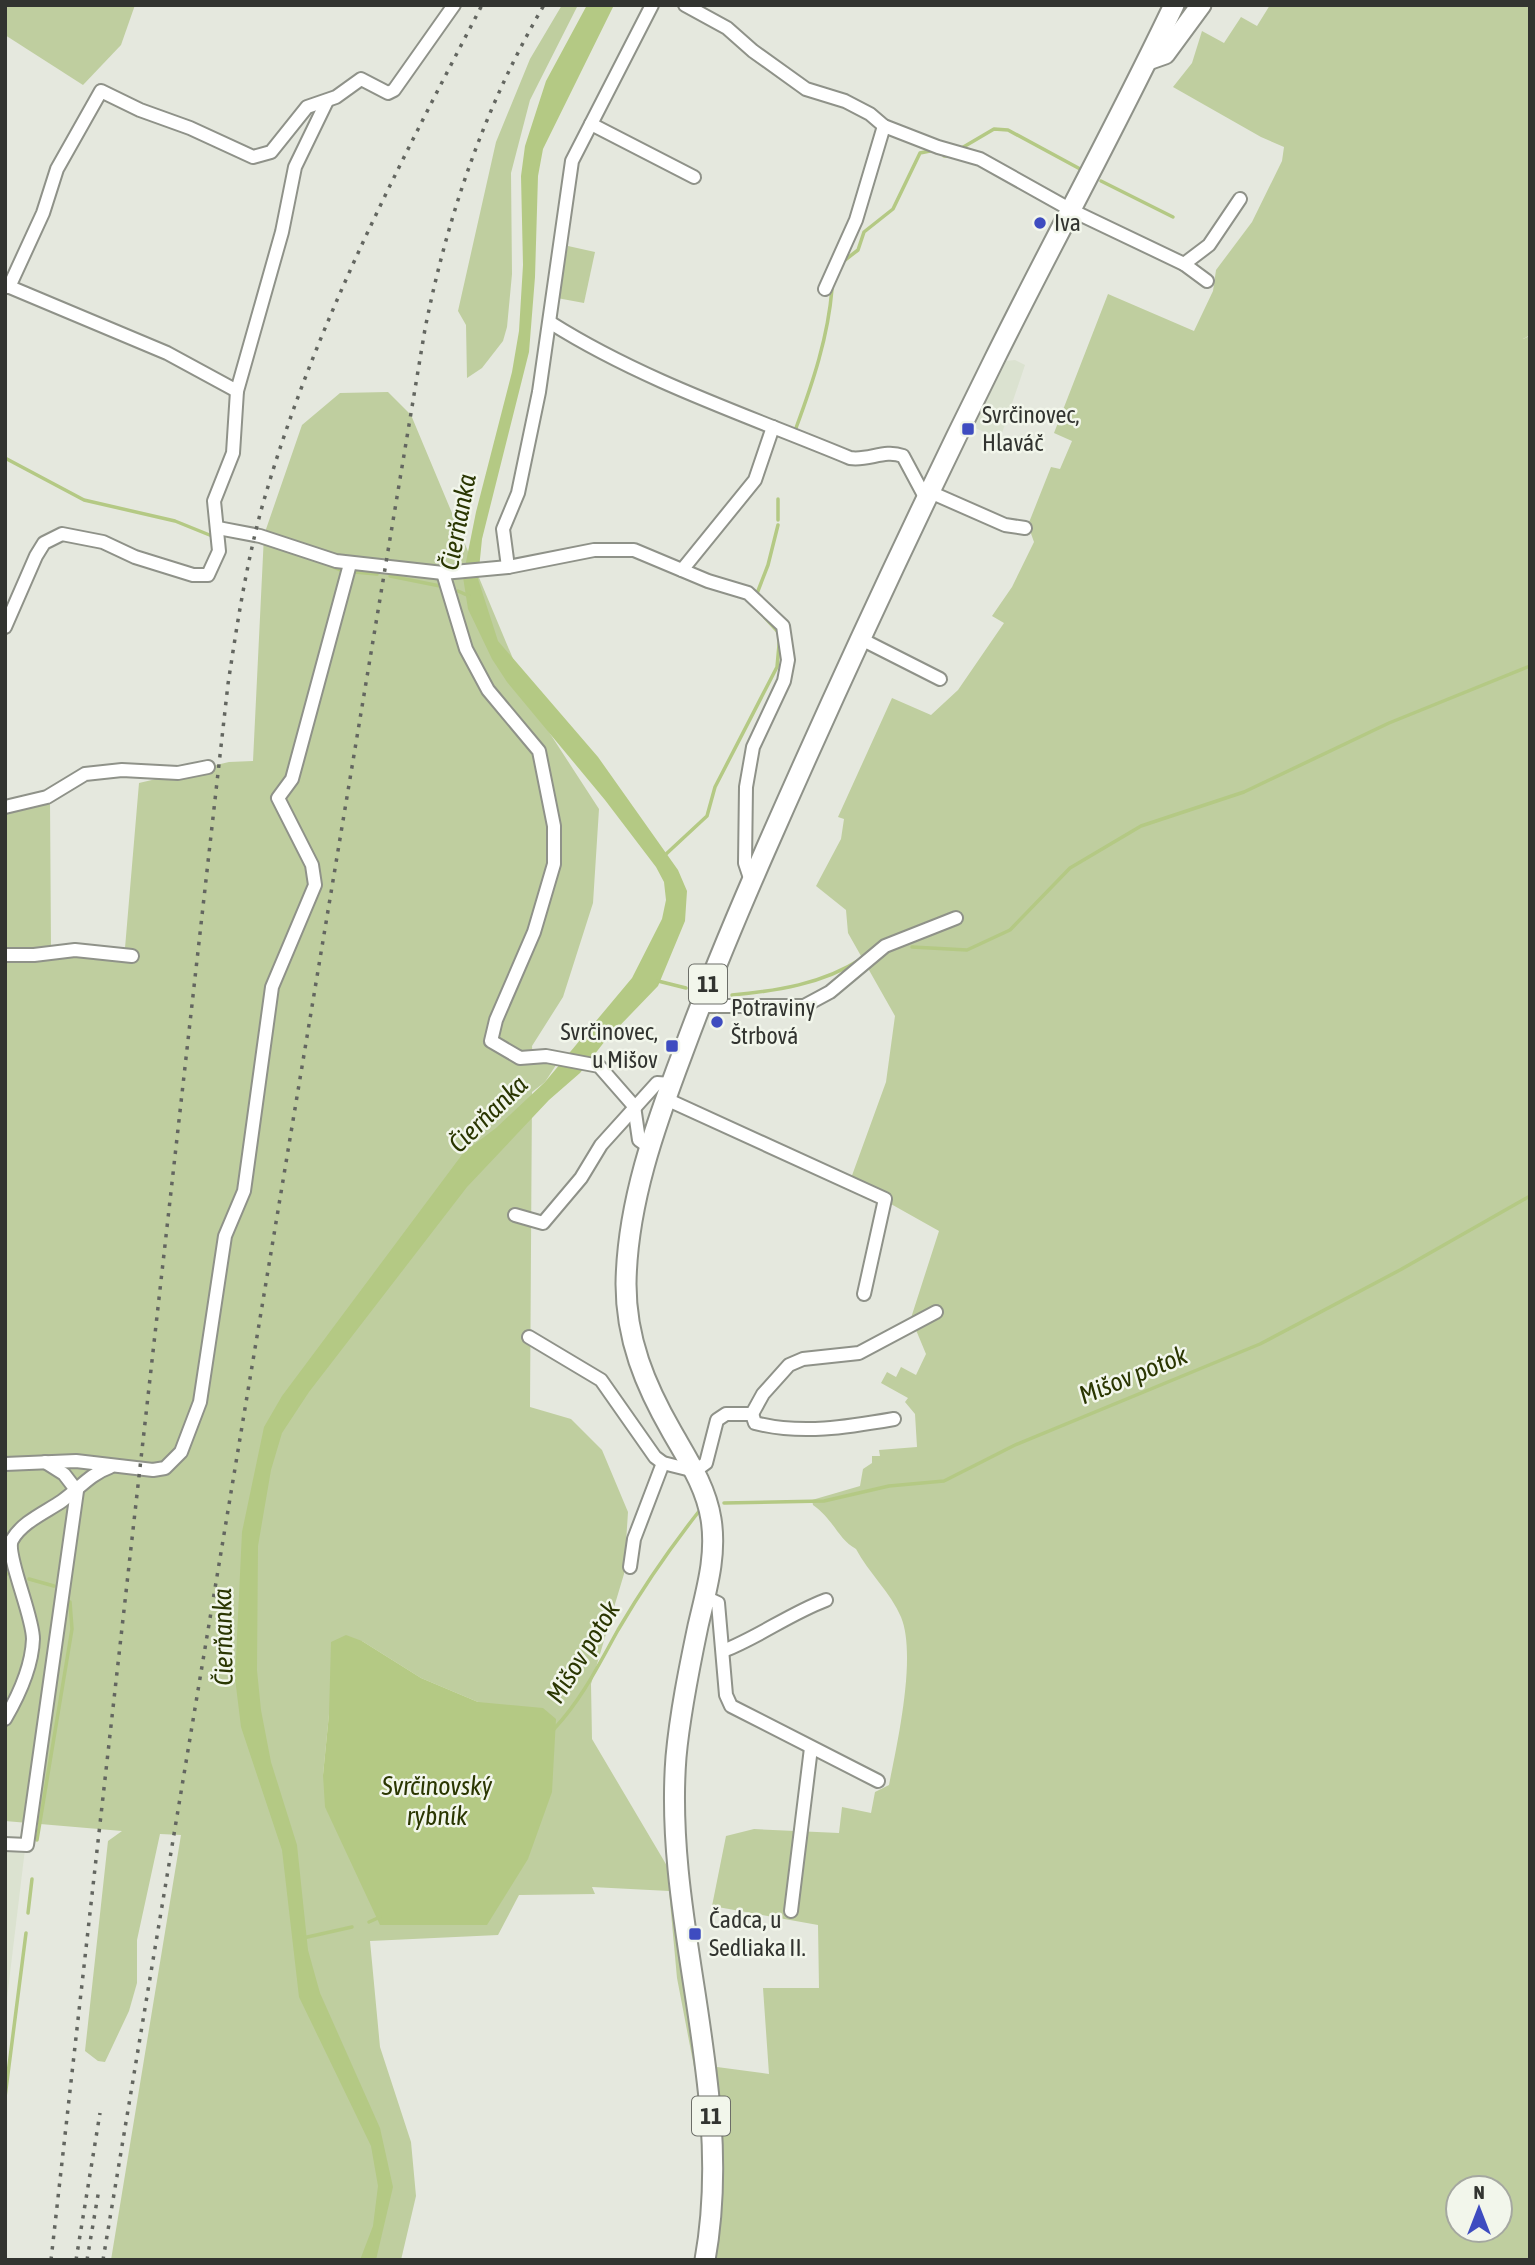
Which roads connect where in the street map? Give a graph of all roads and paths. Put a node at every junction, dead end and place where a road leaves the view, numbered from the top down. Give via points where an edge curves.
1 (454, 5) edge
2 (652, 5) edge
3 (685, 5) edge
4 (1174, 5) edge
5 (1201, 5) edge
6 (1148, 60) junction
7 (327, 101) junction
8 (591, 124) junction
9 (884, 126) junction
10 (694, 177) dead end
11 (1240, 199) dead end
12 (1073, 211) junction
13 (1184, 264) junction
14 (1207, 281) dead end
15 (7, 286) edge
16 (825, 289) dead end
17 (551, 323) junction
18 (237, 391) junction
19 (773, 426) junction
20 (928, 496) junction
21 (218, 528) junction
22 (1025, 528) dead end
23 (350, 564) junction
24 (505, 567) junction
25 (682, 570) junction
26 (443, 573) junction
27 (5, 626) edge
28 (860, 639) junction
29 (940, 678) dead end
30 (208, 767) dead end
31 (5, 807) edge
32 (751, 882) junction
33 (956, 918) dead end
34 (5, 955) edge
35 (132, 956) dead end
36 (700, 1006) junction
37 (668, 1091) junction
38 (634, 1106) junction
39 (650, 1148) junction
40 (515, 1214) dead end
41 (864, 1294) dead end
42 (936, 1312) dead end
43 (528, 1337) dead end
44 (752, 1414) junction
45 (894, 1419) dead end
46 (45, 1462) junction
47 (663, 1463) junction
48 (5, 1464) edge
49 (113, 1466) junction
50 (695, 1471) junction
51 (77, 1491) junction
52 (630, 1567) dead end
53 (705, 1597) junction
54 (826, 1600) dead end
55 (723, 1651) junction
56 (5, 1719) edge
57 (811, 1748) junction
58 (878, 1781) dead end
59 (5, 1844) edge
60 (791, 1911) dead end
61 (705, 2260) edge

1 - 7 street via 394,90 388,93 361,79
2 - 8 street
3 - 9 street via 727,28 806,89 845,101
4 - 6 main road, 11
5 - 6 main road via 1165,54
6 - 12 main road, 11
7 - 15 street via 307,107 271,152 253,157 101,91 57,169 43,213
7 - 18 street via 295,167 282,232
8 - 10 street
8 - 17 street via 572,160
9 - 12 street via 980,159
9 - 16 street via 856,220
11 - 13 street via 1209,245
12 - 13 street
12 - 20 main road, 11
13 - 14 street
15 - 18 street via 167,353
17 - 19 street via 587,346 673,386
17 - 24 street via 518,493 503,529
18 - 21 street via 233,453 214,501
19 - 20 street via 850,458 862,460 884,452 904,456
19 - 25 street via 755,480
20 - 22 street
20 - 28 main road, 11
21 - 23 street
21 - 27 street via 215,563 208,575 200,576 88,538 62,534 52,538 44,543 28,571
23 - 26 street
23 - 49 street via 292,779 278,798 312,865 315,886 272,987 244,1191 225,1236 201,1402 186,1443 165,1468
24 - 25 street via 594,550 634,550
24 - 26 street
25 - 32 street via 748,593 783,626 787,641 784,681 753,747 746,787 745,863
26 - 38 street via 466,649 488,690 539,751 554,826 554,864 534,932 491,1041 520,1058 546,1055 599,1066
28 - 29 street
28 - 32 main road, 11
30 - 31 street via 178,773 122,770 85,775 47,797
32 - 36 main road, 11
33 - 36 street via 886,946 830,992 804,1006
34 - 35 street via 75,950
36 - 37 main road, 11
37 - 38 street via 657,1083
37 - 39 main road, 11
37 - 41 street via 886,1199
38 - 39 street via 639,1140
38 - 40 street via 543,1223
39 - 50 main road, 11 via 629,1240 630,1330 649,1391
42 - 44 street via 859,1353 803,1359 789,1365
43 - 47 street via 601,1380 635,1432
44 - 45 street via 755,1423 775,1428 840,1428
44 - 50 street via 717,1420 706,1463
46 - 48 street
46 - 49 street
46 - 51 street via 64,1474
47 - 50 street
47 - 52 street via 634,1539
49 - 51 street via 86,1479
50 - 53 main road, 11 via 713,1534
51 - 56 street via 20,1529 10,1543 33,1638 18,1697
51 - 59 street via 27,1845
53 - 55 street via 719,1603
53 - 61 main road, 11 via 679,1732 674,1812 678,1873 711,2108 712,2203
54 - 55 street
55 - 57 street via 726,1696 731,1706
57 - 58 street
57 - 60 street

